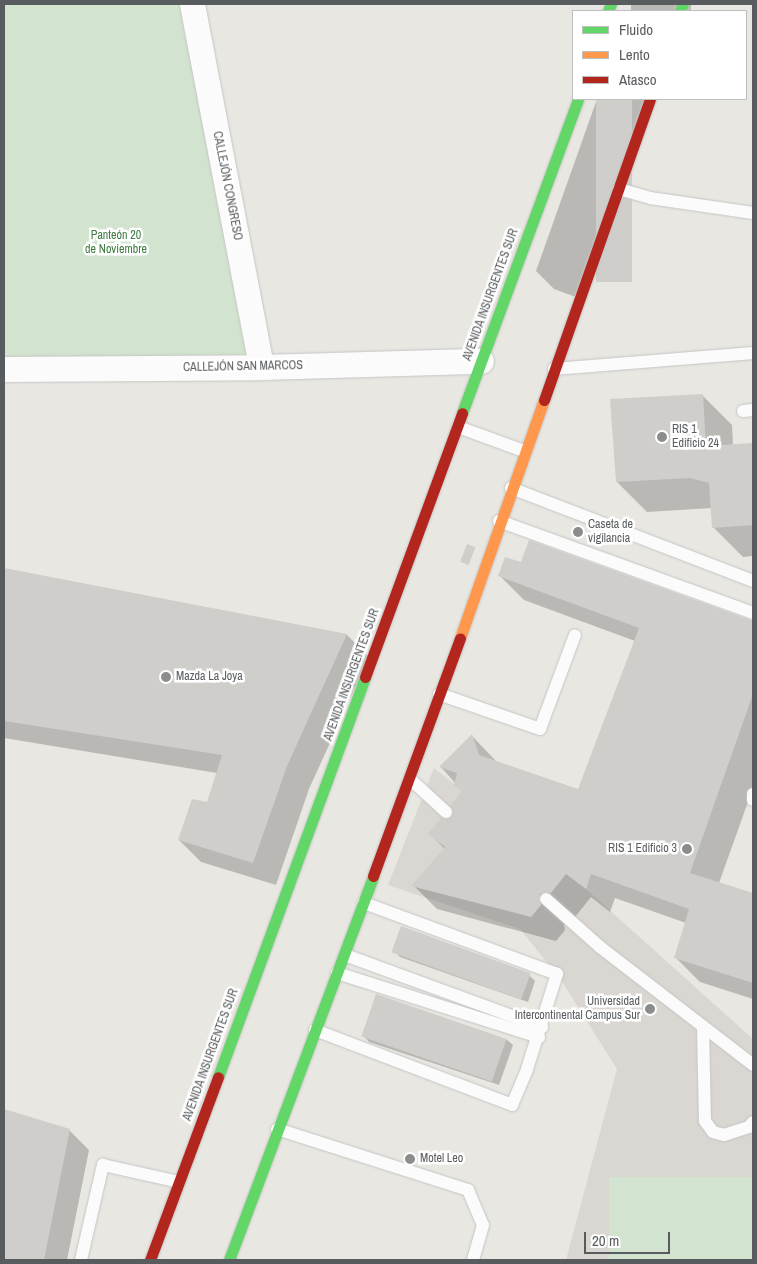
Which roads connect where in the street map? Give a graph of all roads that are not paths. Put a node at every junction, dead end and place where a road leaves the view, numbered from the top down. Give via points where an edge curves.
1 (192, 4) edge
2 (578, 100) edge
3 (650, 100) edge
4 (619, 189) junction
5 (753, 213) edge
6 (753, 353) edge
7 (481, 361) junction
8 (261, 367) junction
9 (554, 368) junction
10 (4, 369) edge
11 (458, 427) junction
12 (524, 451) junction
13 (510, 488) junction
14 (499, 521) junction
15 (753, 581) edge
16 (753, 613) edge
17 (575, 636) dead end
18 (439, 694) junction
19 (410, 779) junction
20 (753, 794) edge
21 (753, 800) edge
22 (446, 812) dead end
23 (546, 899) dead end
24 (364, 903) junction
25 (345, 955) junction
26 (337, 973) junction
27 (703, 1027) junction
28 (315, 1030) junction
29 (541, 1032) junction
30 (753, 1065) edge
31 (753, 1122) edge
32 (277, 1129) junction
33 (179, 1182) junction
34 (81, 1260) edge
35 (150, 1260) edge
36 (229, 1260) edge
37 (473, 1260) edge

1 - 8 street, CALLEJÓN CONGRESO
2 - 7 main road, AVENIDA INSURGENTES SUR
3 - 4 main road
4 - 5 lane via 650,198
4 - 9 main road
6 - 9 lane
7 - 8 street, CALLEJÓN SAN MARCOS
7 - 11 main road, AVENIDA INSURGENTES SUR
8 - 10 street, CALLEJÓN SAN MARCOS
9 - 12 main road
11 - 12 lane
11 - 33 main road, AVENIDA INSURGENTES SUR
12 - 13 main road
13 - 14 main road
13 - 15 lane
14 - 16 lane
14 - 18 main road
17 - 18 lane via 540,729
18 - 19 main road
19 - 22 lane
19 - 24 main road
20 - 21 lane
23 - 27 lane via 600,947
24 - 25 main road
24 - 29 lane via 557,974
25 - 26 main road
25 - 29 lane
26 - 28 main road
26 - 29 lane
27 - 30 lane
27 - 31 lane via 705,1121 713,1132 724,1135 749,1127
28 - 29 lane via 512,1105
28 - 32 main road
32 - 36 main road
32 - 37 lane via 468,1190 483,1225
33 - 34 lane via 103,1165
33 - 35 main road, AVENIDA INSURGENTES SUR

